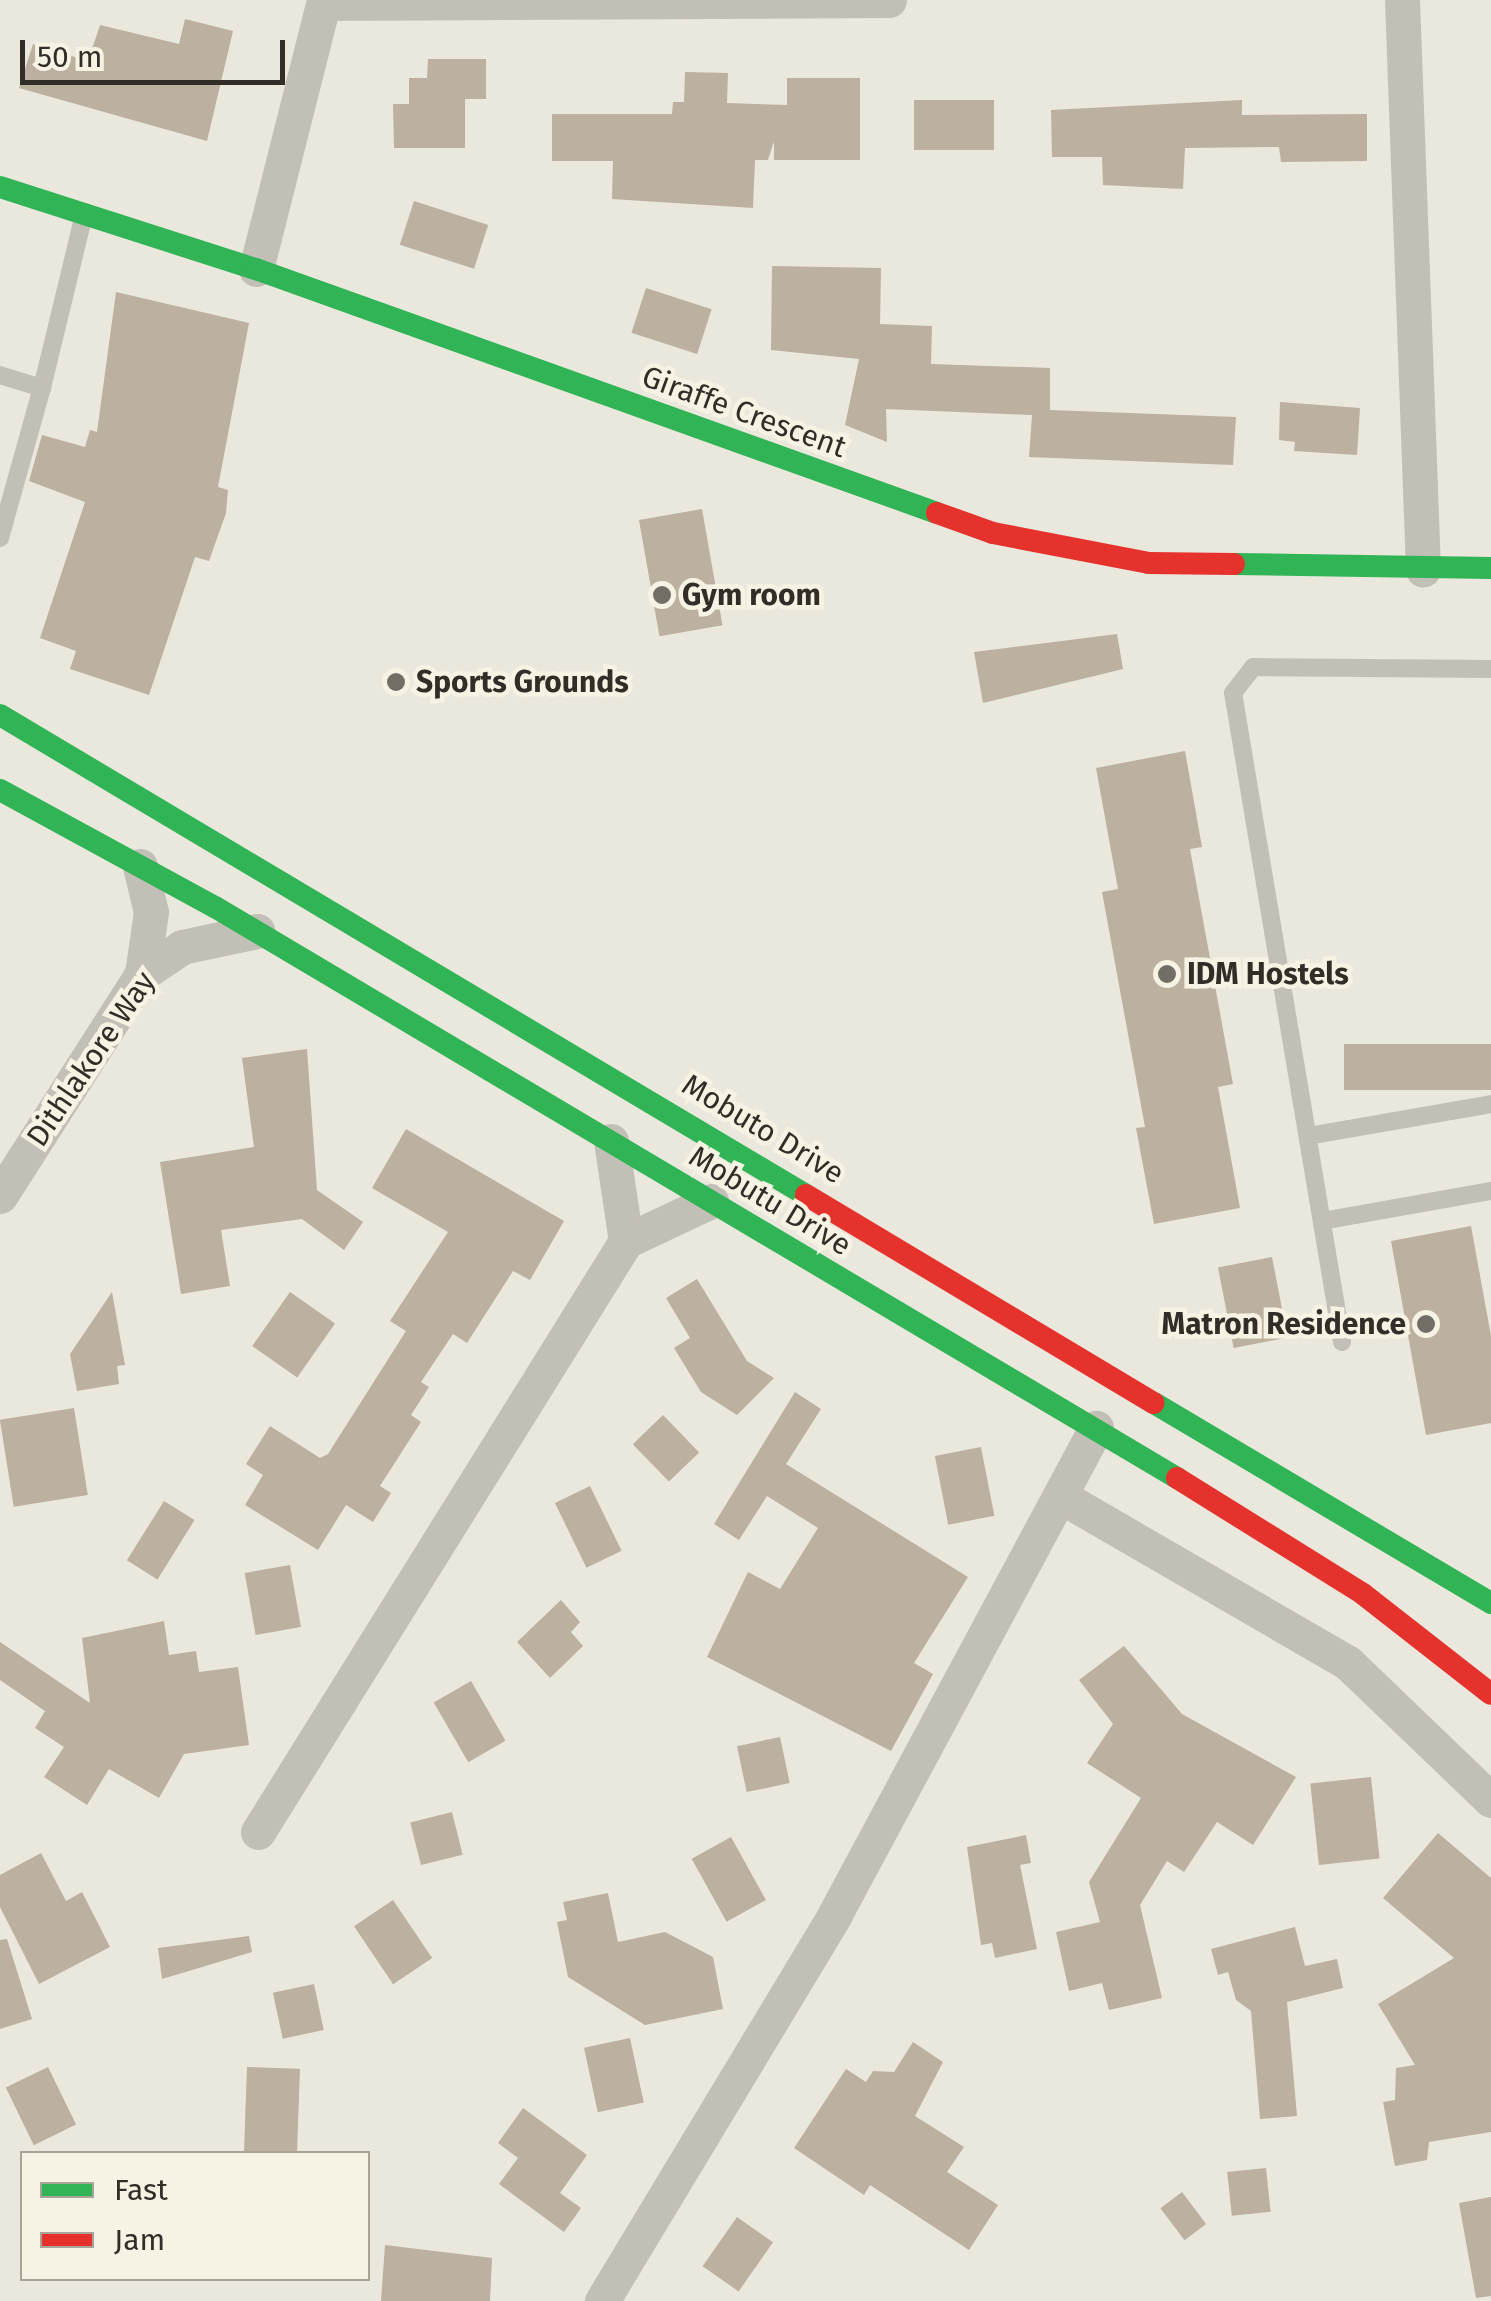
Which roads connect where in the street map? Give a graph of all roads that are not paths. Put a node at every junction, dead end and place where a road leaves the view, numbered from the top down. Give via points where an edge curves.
1 (889, 0) edge
2 (1402, 0) edge
3 (324, 1) edge
4 (0, 187) edge
5 (84, 214) junction
6 (256, 269) junction
7 (0, 375) edge
8 (42, 388) junction
9 (8, 478) edge
10 (0, 538) edge
11 (1491, 568) edge
12 (1423, 570) junction
13 (1491, 669) edge
14 (0, 715) edge
15 (0, 790) edge
16 (140, 866) junction
17 (257, 931) junction
18 (142, 974) junction
19 (1491, 1104) edge
20 (1308, 1136) junction
21 (610, 1141) junction
22 (1491, 1191) edge
23 (0, 1196) edge
24 (711, 1201) junction
25 (1322, 1222) junction
26 (626, 1241) junction
27 (1342, 1342) dead end
28 (1096, 1428) junction
29 (1060, 1496) junction
30 (1491, 1603) edge
31 (1491, 1694) edge
32 (1491, 1800) edge
33 (258, 1832) dead end
34 (602, 2301) edge

1 - 3 street
2 - 12 street
3 - 6 street
4 - 5 main road, Giraffe Crescent
5 - 6 main road, Giraffe Crescent
5 - 8 lane
6 - 12 main road, Giraffe Crescent via 993,533 1149,562
7 - 8 lane
8 - 9 lane
9 - 10 lane
11 - 12 main road, Giraffe Crescent
13 - 20 lane via 1253,667 1233,692
14 - 30 main road, Mobuto Drive
15 - 16 main road, Mobutu Drive
16 - 17 main road, Mobutu Drive
16 - 18 street via 151,912
17 - 18 street, Dithlakore Way via 182,948
17 - 21 main road, Mobutu Drive
18 - 23 street, Dithlakore Way
19 - 20 lane
20 - 25 lane
21 - 24 main road, Mobutu Drive
21 - 26 street
22 - 25 lane
24 - 26 street
24 - 28 main road, Mobutu Drive
25 - 27 lane
26 - 33 street
28 - 29 street
28 - 31 main road, Mobutu Drive via 1363,1594
29 - 32 street via 1348,1663
29 - 34 street via 836,1914

